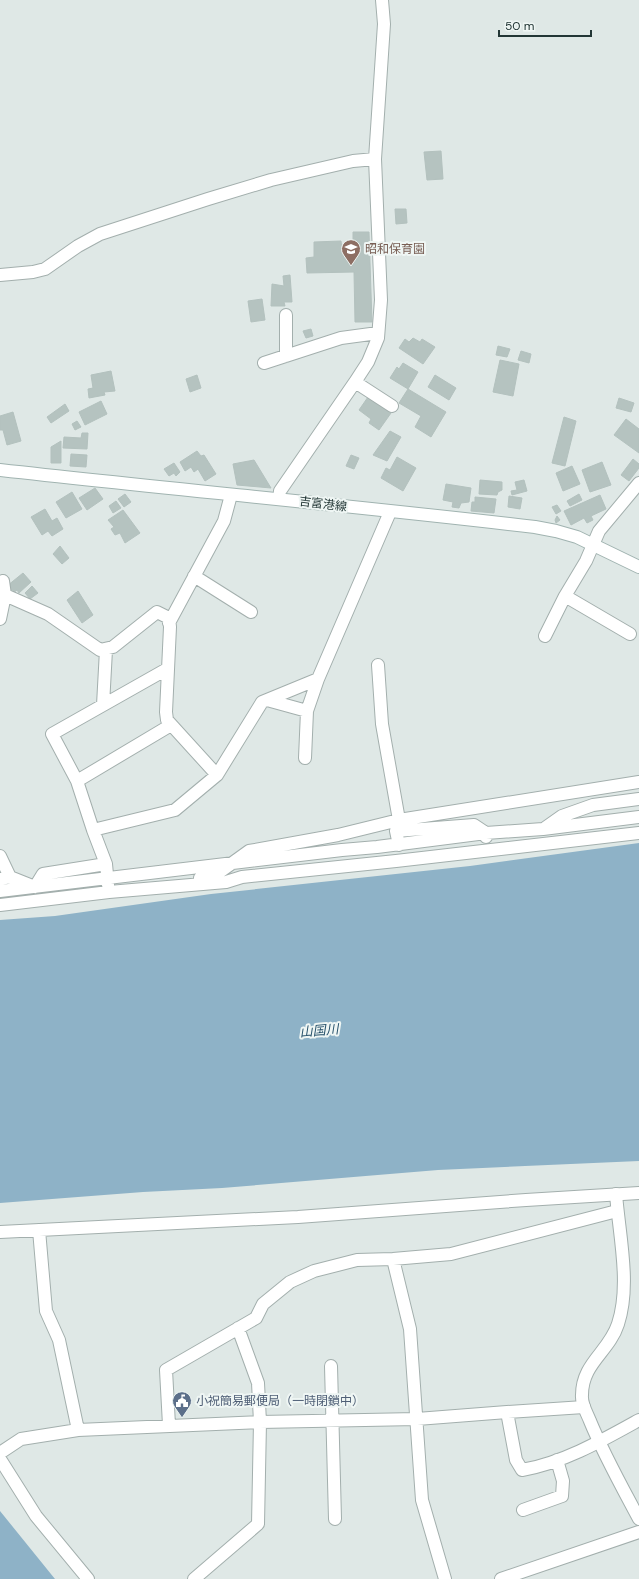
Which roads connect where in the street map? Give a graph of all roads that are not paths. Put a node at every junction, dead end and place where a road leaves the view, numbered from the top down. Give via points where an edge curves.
1 (382, 0) edge
2 (375, 159) junction
3 (0, 275) edge
4 (286, 315) dead end
5 (378, 333) junction
6 (286, 356) junction
7 (264, 363) dead end
8 (355, 382) junction
9 (392, 406) dead end
10 (0, 470) edge
11 (639, 483) edge
12 (231, 495) junction
13 (279, 499) junction
14 (390, 512) junction
15 (594, 544) junction
16 (639, 567) edge
17 (194, 576) junction
18 (3, 581) dead end
19 (5, 595) junction
20 (565, 596) junction
21 (251, 612) dead end
22 (0, 619) edge
23 (169, 623) junction
24 (630, 634) dead end
25 (545, 636) dead end
26 (106, 650) junction
27 (378, 665) dead end
28 (167, 669) junction
29 (318, 679) junction
30 (267, 700) junction
31 (103, 706) junction
32 (307, 712) junction
33 (171, 725) junction
34 (305, 758) dead end
35 (217, 775) junction
36 (77, 782) junction
37 (639, 782) edge
38 (619, 786) junction
39 (639, 799) edge
40 (622, 801) junction
41 (639, 816) edge
42 (626, 818) junction
43 (593, 824) junction
44 (398, 825) junction
45 (639, 826) edge
46 (544, 829) junction
47 (93, 830) junction
48 (486, 833) junction
49 (639, 833) edge
50 (599, 838) junction
51 (481, 851) junction
52 (396, 853) junction
53 (0, 856) edge
54 (233, 863) junction
55 (106, 864) junction
56 (5, 878) edge
57 (108, 879) junction
58 (35, 887) junction
59 (152, 888) junction
60 (0, 891) edge
61 (109, 892) junction
62 (37, 901) junction
63 (0, 905) edge
64 (639, 1193) edge
65 (616, 1194) junction
66 (617, 1211) junction
67 (39, 1230) junction
68 (0, 1232) edge
69 (393, 1259) junction
70 (238, 1328) junction
71 (331, 1366) dead end
72 (584, 1407) junction
73 (507, 1412) junction
74 (417, 1419) junction
75 (639, 1420) edge
76 (332, 1421) junction
77 (260, 1422) junction
78 (169, 1425) junction
79 (78, 1430) junction
80 (598, 1442) junction
81 (0, 1453) edge
82 (0, 1459) edge
83 (557, 1460) junction
84 (523, 1510) dead end
85 (335, 1519) dead end
86 (639, 1519) edge
87 (639, 1532) edge
88 (88, 1579) edge
89 (194, 1579) edge
90 (445, 1579) edge
91 (501, 1579) edge

1 - 2 street via 384,24
2 - 3 street via 346,162 271,180 110,229 78,246 45,269
2 - 5 street via 381,300
4 - 6 street
5 - 6 street via 341,338
5 - 8 street via 368,362
6 - 7 street
8 - 9 street
8 - 13 street via 280,491
10 - 12 street, 吉富港線
11 - 15 street via 599,531
12 - 13 street, 吉富港線
12 - 17 street via 224,521
13 - 14 street, 吉富港線
14 - 15 street, 吉富港線 via 535,527
14 - 29 street
15 - 16 street, 吉富港線
15 - 20 street
17 - 21 street
17 - 23 street
18 - 19 street
19 - 22 street
19 - 26 street via 48,614 100,650
20 - 24 street
20 - 25 street
23 - 26 street via 169,618 157,612
23 - 28 street
26 - 31 street
27 - 44 street via 382,724
28 - 31 street
28 - 33 street via 166,712
29 - 30 street
29 - 32 street
30 - 32 street
30 - 35 street via 262,702
31 - 36 street via 52,734
32 - 34 street
33 - 35 street
33 - 36 street
35 - 47 street via 176,810
36 - 47 street
37 - 38 street
38 - 40 street
38 - 44 street
39 - 40 street
40 - 42 street
40 - 46 street via 593,805 562,816
41 - 42 street
42 - 43 street
43 - 45 street via 609,828
43 - 46 street
43 - 50 street
44 - 48 street via 474,825
44 - 52 street
44 - 54 street via 249,850
46 - 48 street
47 - 55 street
48 - 51 street
48 - 52 street
49 - 50 street
50 - 51 street
51 - 52 street
52 - 54 street via 377,847
52 - 59 street via 242,877 226,882
53 - 56 street
54 - 57 street
54 - 59 street via 217,874
55 - 57 street
55 - 58 street via 43,874
56 - 58 street
57 - 58 street
57 - 61 street
58 - 60 street
58 - 62 street
59 - 61 street
61 - 62 street
62 - 63 street
64 - 65 street
65 - 66 street
65 - 67 street via 298,1217
66 - 69 street via 451,1254
66 - 72 street via 624,1282 623,1306 618,1326 605,1349 589,1367 582,1388
67 - 68 street
67 - 79 street via 46,1311 59,1340
69 - 70 street via 357,1260 305,1275 290,1282 263,1304 256,1318
69 - 74 street via 410,1329
70 - 77 street via 258,1383
70 - 78 street via 166,1370
71 - 76 street
72 - 73 street
72 - 80 street
73 - 74 street
73 - 83 street via 516,1460 522,1470 540,1467
74 - 76 street
74 - 90 street via 422,1500
75 - 80 street
76 - 77 street
76 - 85 street
77 - 78 street
77 - 89 street via 258,1524
78 - 79 street
79 - 81 street via 21,1439
80 - 83 street
80 - 86 street
82 - 88 street via 36,1516
83 - 84 street via 563,1481 562,1496
87 - 91 street

